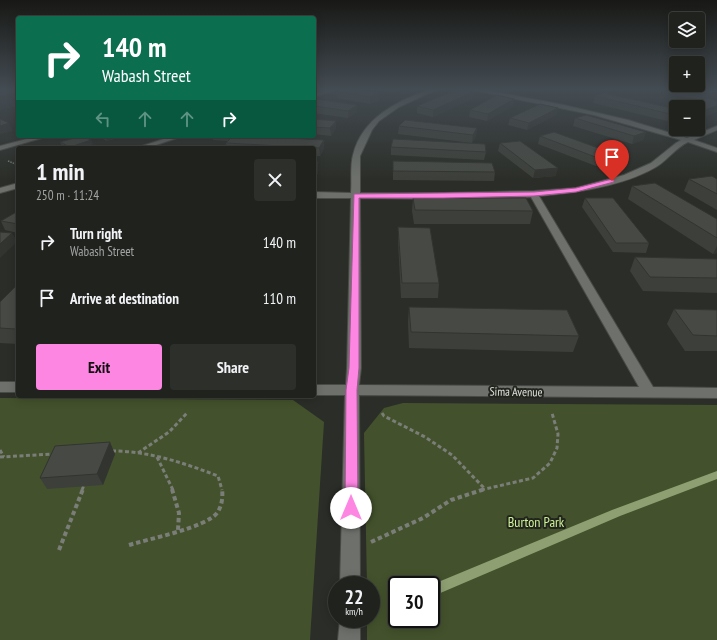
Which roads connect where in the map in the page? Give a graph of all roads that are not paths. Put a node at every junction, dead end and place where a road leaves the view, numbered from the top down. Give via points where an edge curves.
1 (377, 119) edge
2 (611, 119) edge
3 (717, 128) edge
4 (38, 138) edge
5 (173, 138) edge
6 (686, 140) junction
7 (147, 146) edge
8 (0, 148) edge
9 (717, 150) edge
10 (16, 186) edge
11 (0, 191) edge
12 (534, 194) junction
13 (316, 195) edge
14 (356, 196) junction
15 (0, 387) edge
16 (16, 387) edge
17 (316, 390) edge
18 (352, 390) junction
19 (649, 392) junction
20 (717, 393) edge
21 (350, 576) edge
22 (350, 628) edge
23 (349, 640) edge

1 - 14 street via 361,141 356,156
2 - 6 street
3 - 6 street
4 - 8 street
5 - 7 street
6 - 9 street
6 - 12 street via 654,165 626,177 576,190
10 - 11 street
12 - 14 street
12 - 19 street
13 - 14 street
14 - 18 street
15 - 16 street
17 - 18 street, Sima Avenue
18 - 19 street, Sima Avenue
18 - 21 street
19 - 20 street, Sima Avenue
22 - 23 street

